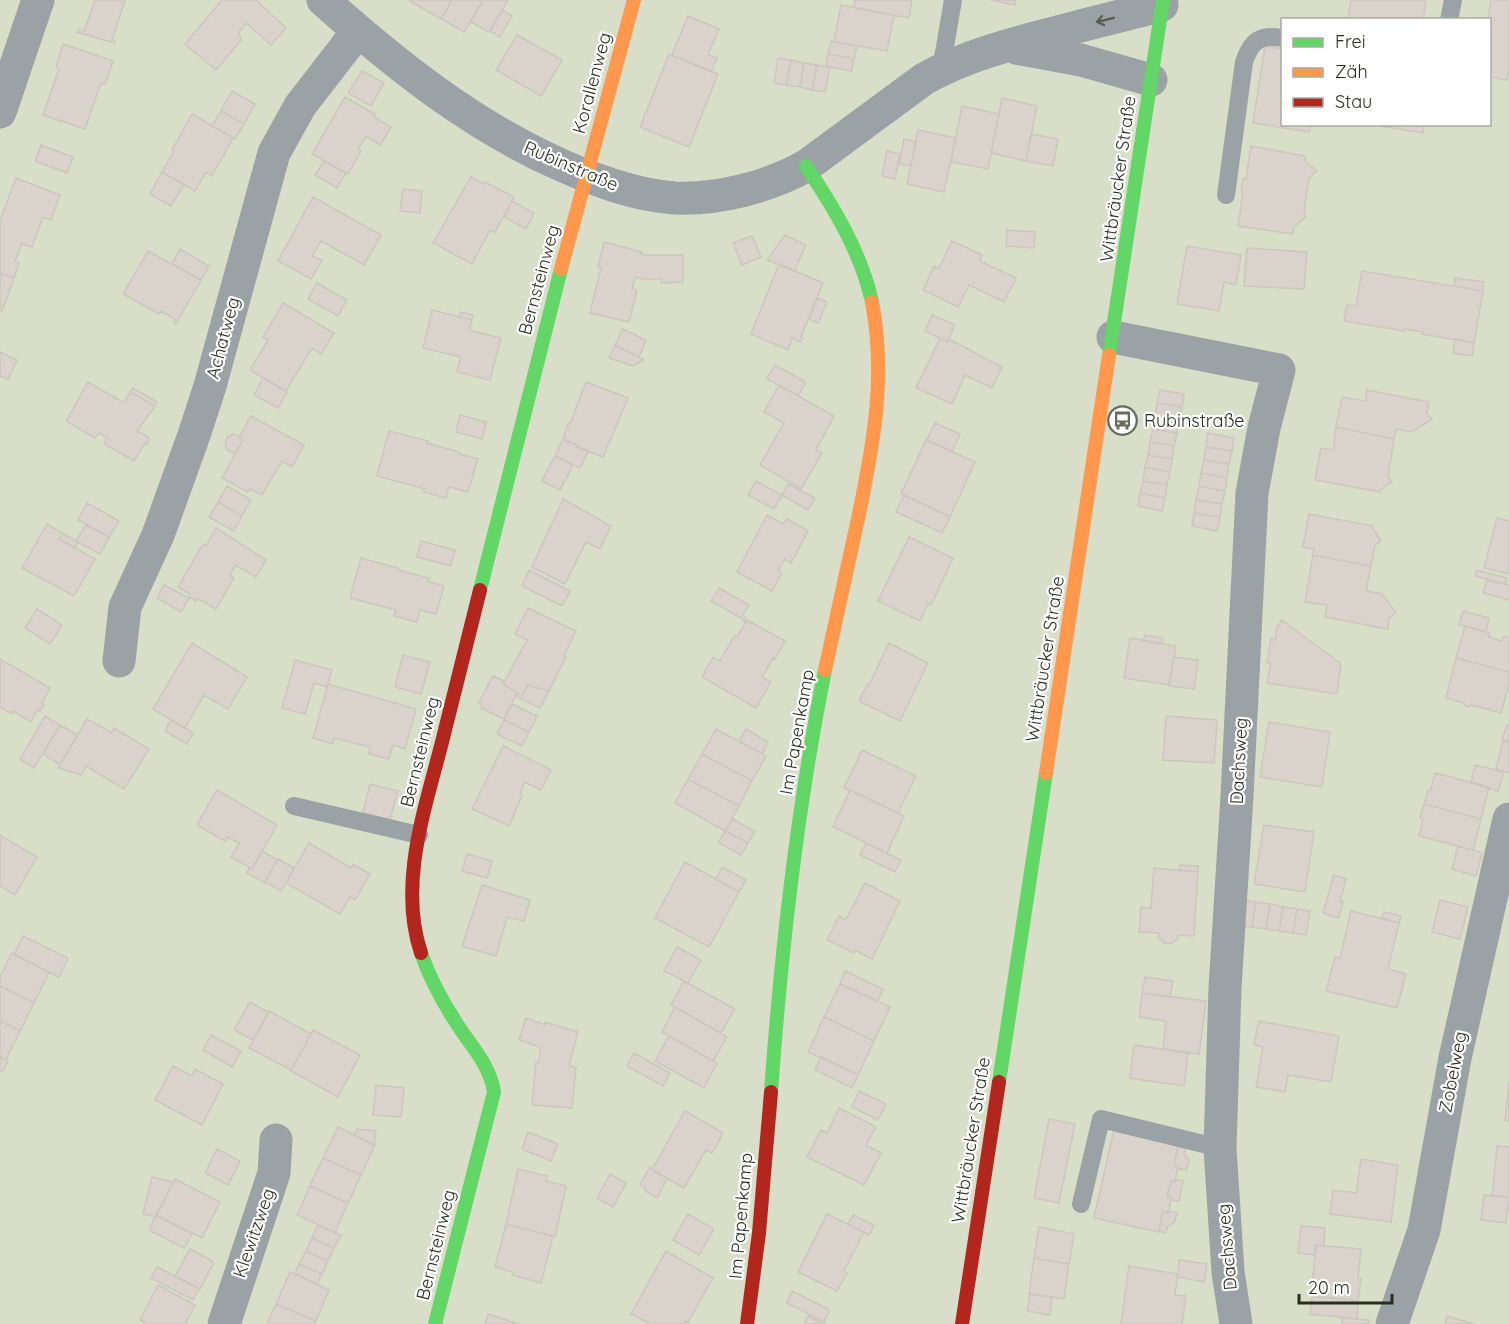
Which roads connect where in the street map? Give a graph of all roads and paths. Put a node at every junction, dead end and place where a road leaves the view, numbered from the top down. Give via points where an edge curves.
1 (38, 0) edge
2 (323, 0) edge
3 (634, 0) edge
4 (953, 0) edge
5 (1453, 0) edge
6 (1163, 3) edge
7 (1449, 18) edge
8 (358, 31) junction
9 (1281, 38) edge
10 (1005, 46) junction
11 (941, 70) junction
12 (1151, 80) junction
13 (0, 112) edge
14 (806, 166) junction
15 (585, 176) junction
16 (1226, 195) dead end
17 (1113, 337) junction
18 (119, 661) dead end
19 (294, 806) dead end
20 (1509, 819) edge
21 (419, 835) junction
22 (276, 1140) dead end
23 (1220, 1148) junction
24 (1081, 1204) dead end
25 (224, 1324) edge
26 (435, 1324) edge
27 (747, 1324) edge
28 (962, 1324) edge
29 (1236, 1324) edge
30 (1392, 1324) edge

1 - 13 street
2 - 8 street, Rubinstraße
3 - 15 street, Korallenweg
4 - 11 lane
5 - 7 lane
6 -> 10 street, Rubinstraße
6 - 12 street, Wittbräucker Straße
8 - 15 street, Rubinstraße via 462,111 538,155
8 - 18 street, Achatweg via 300,106 274,153 201,415 158,535 125,607
9 - 16 lane via 1263,37 1248,49
10 - 11 street, Rubinstraße
10 - 12 street via 1081,60
11 - 14 street, Rubinstraße
12 - 17 street, Wittbräucker Straße
14 - 15 street, Rubinstraße via 742,190 686,197 652,195
14 - 27 street, Im Papenkamp via 848,233 862,264 873,301 880,381 876,429 819,703 792,880 782,955 758,1252
15 - 21 street, Bernsteinweg
17 - 23 street, Dachsweg via 1279,370 1252,493
17 - 28 street, Wittbräucker Straße
19 - 21 lane
20 - 30 street, Zobelweg via 1455,1058 1424,1230
21 - 26 street, Bernsteinweg via 412,898 422,960 439,998 486,1065 494,1092
22 - 25 street, Klewitzweg via 274,1173
23 - 24 lane via 1101,1119
23 - 29 street, Dachsweg via 1226,1252

